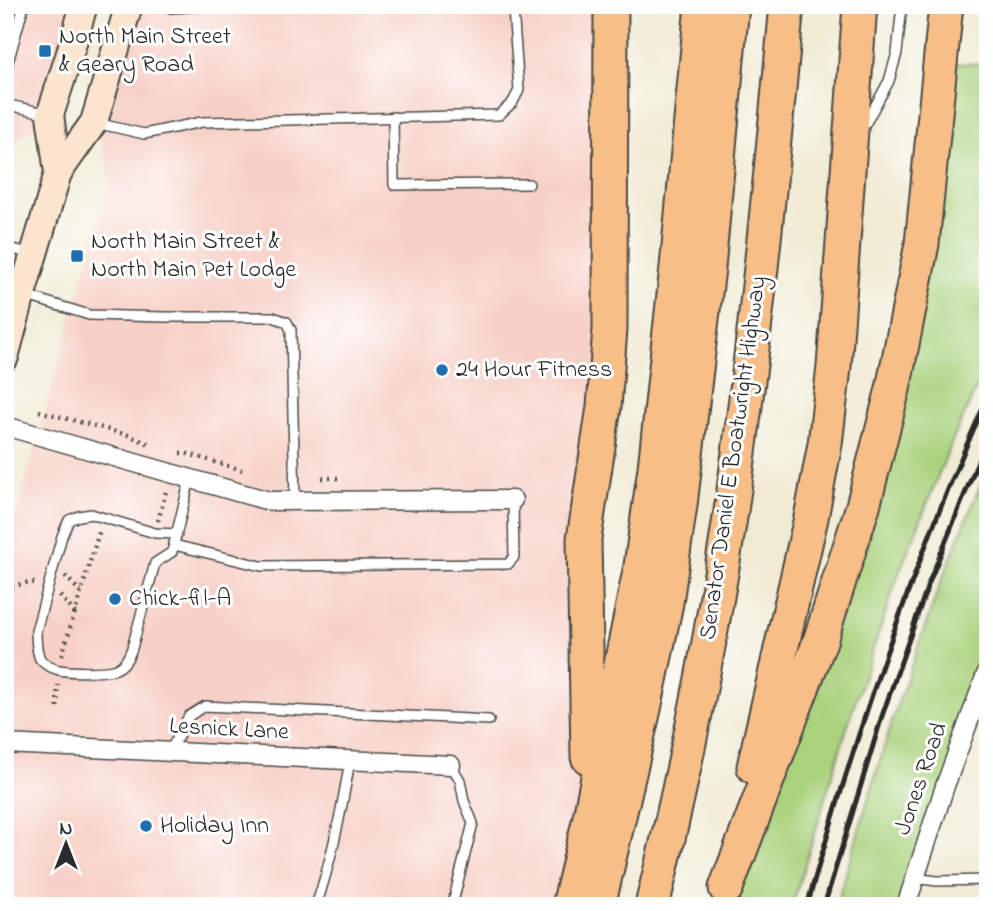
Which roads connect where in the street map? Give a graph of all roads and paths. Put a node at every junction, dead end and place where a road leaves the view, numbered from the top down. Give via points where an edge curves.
1 (24, 5) edge
2 (83, 5) edge
3 (129, 5) edge
4 (164, 5) edge
5 (220, 5) edge
6 (508, 5) edge
7 (611, 5) edge
8 (702, 5) edge
9 (732, 5) edge
10 (787, 5) edge
11 (860, 5) edge
12 (902, 5) edge
13 (946, 5) edge
14 (5, 73) edge
15 (5, 104) edge
16 (50, 115) junction
17 (393, 117) junction
18 (94, 122) junction
19 (850, 152) junction
20 (58, 173) junction
21 (529, 184) dead end
22 (5, 247) edge
23 (34, 254) junction
24 (22, 294) junction
25 (5, 357) edge
26 (39, 411) dead end
27 (5, 426) edge
28 (160, 449) dead end
29 (175, 454) dead end
30 (249, 474) dead end
31 (343, 478) dead end
32 (190, 479) junction
33 (295, 479) junction
34 (513, 500) joint
35 (295, 501) junction
36 (100, 527) dead end
37 (177, 534) junction
38 (174, 545) junction
39 (76, 587) dead end
40 (81, 592) junction
41 (70, 607) dead end
42 (75, 613) junction
43 (988, 669) edge
44 (59, 670) junction
45 (57, 707) dead end
46 (489, 720) dead end
47 (5, 744) edge
48 (170, 751) junction
49 (350, 760) junction
50 (451, 765) joint
51 (589, 822) junction
52 (914, 878) junction
53 (988, 880) edge
54 (724, 897) edge
55 (316, 906) edge
56 (453, 906) edge
57 (569, 906) edge
58 (598, 906) edge
59 (652, 906) edge
60 (906, 906) edge

1 - 14 lane
2 - 16 main road
3 - 18 main road
4 - 5 lane
6 - 17 lane via 513,9 519,90 513,103 499,115
7 - 51 highway via 610,329 604,407 584,539
8 - 51 highway via 656,468
9 - 58 highway via 708,268 666,603
10 - 59 highway, Senator Daniel E Boatwright Highway via 731,511 696,710
11 - 19 highway
12 - 19 lane via 897,53 888,81
13 - 54 highway via 922,244 893,389 863,506 820,641
15 - 16 lane
16 - 20 main road
17 - 18 lane via 202,122 144,134
17 - 21 lane via 394,185
18 - 20 main road
19 - 54 highway via 825,444
20 - 23 main road
22 - 23 lane
23 - 24 main road
24 - 25 main road
24 - 33 lane via 89,315 273,317 287,322 292,330
26 - 28 path via 128,435
27 - 32 street
29 - 30 path via 194,455
31 - 33 path
32 - 35 street via 269,501
32 - 37 lane
33 - 35 lane
34 - 35 street
34 - 38 lane via 514,557 508,564 261,566
36 - 40 path
37 - 38 lane
37 - 44 lane via 155,533 91,514 69,520 36,631 41,659
38 - 44 lane via 172,552 155,563 127,661 106,671
39 - 40 path
40 - 42 path
41 - 42 path
42 - 44 path
43 - 52 street, Jones Road
44 - 45 path
46 - 48 lane via 205,706 189,716
47 - 48 street, Lesnick Lane
48 - 49 street, Lesnick Lane
49 - 50 street, Lesnick Lane
49 - 55 lane
50 - 56 lane via 473,823
51 - 57 highway
52 - 53 lane
52 - 60 street, Jones Road

